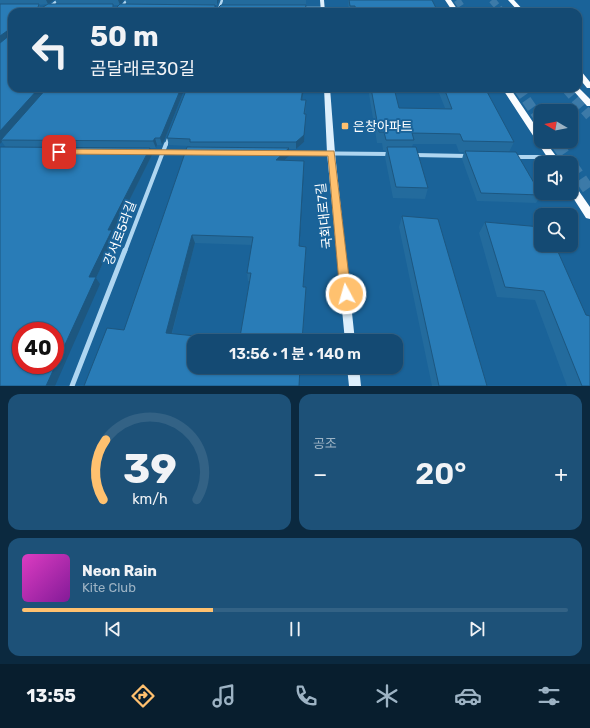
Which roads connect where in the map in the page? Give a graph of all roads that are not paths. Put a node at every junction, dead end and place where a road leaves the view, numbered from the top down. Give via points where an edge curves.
1 (58, 0) edge
2 (127, 0) edge
3 (222, 0) edge
4 (511, 0) edge
5 (42, 7) edge
6 (50, 7) junction
7 (58, 7) edge
8 (113, 7) edge
9 (121, 7) junction
10 (129, 7) edge
11 (212, 8) edge
12 (219, 8) junction
13 (227, 8) edge
14 (518, 8) edge
15 (582, 77) edge
16 (590, 86) edge
17 (328, 92) edge
18 (509, 92) edge
19 (579, 92) edge
20 (590, 104) edge
21 (534, 130) edge
22 (172, 131) edge
23 (140, 152) edge
24 (163, 152) junction
25 (194, 152) edge
26 (278, 153) edge
27 (332, 153) junction
28 (394, 154) edge
29 (410, 154) edge
30 (473, 156) edge
31 (512, 156) edge
32 (534, 158) edge
33 (578, 197) edge
34 (590, 215) edge
35 (349, 334) edge
36 (354, 374) edge
37 (72, 386) edge
38 (355, 386) edge

1 - 6 street
2 - 9 street
3 - 12 street
4 - 14 main road
5 - 6 street
6 - 7 street
8 - 9 street
9 - 10 street
11 - 12 street
12 - 13 street
15 - 16 main road
17 - 27 street, 국회대로7길
18 - 21 main road
19 - 20 main road
22 - 24 street, 강서로5라길
23 - 24 street
24 - 25 street
24 - 37 street, 강서로5라길
26 - 27 street
27 - 28 street
27 - 35 street, 국회대로7길
29 - 30 street
31 - 32 street
33 - 34 main road
36 - 38 street

